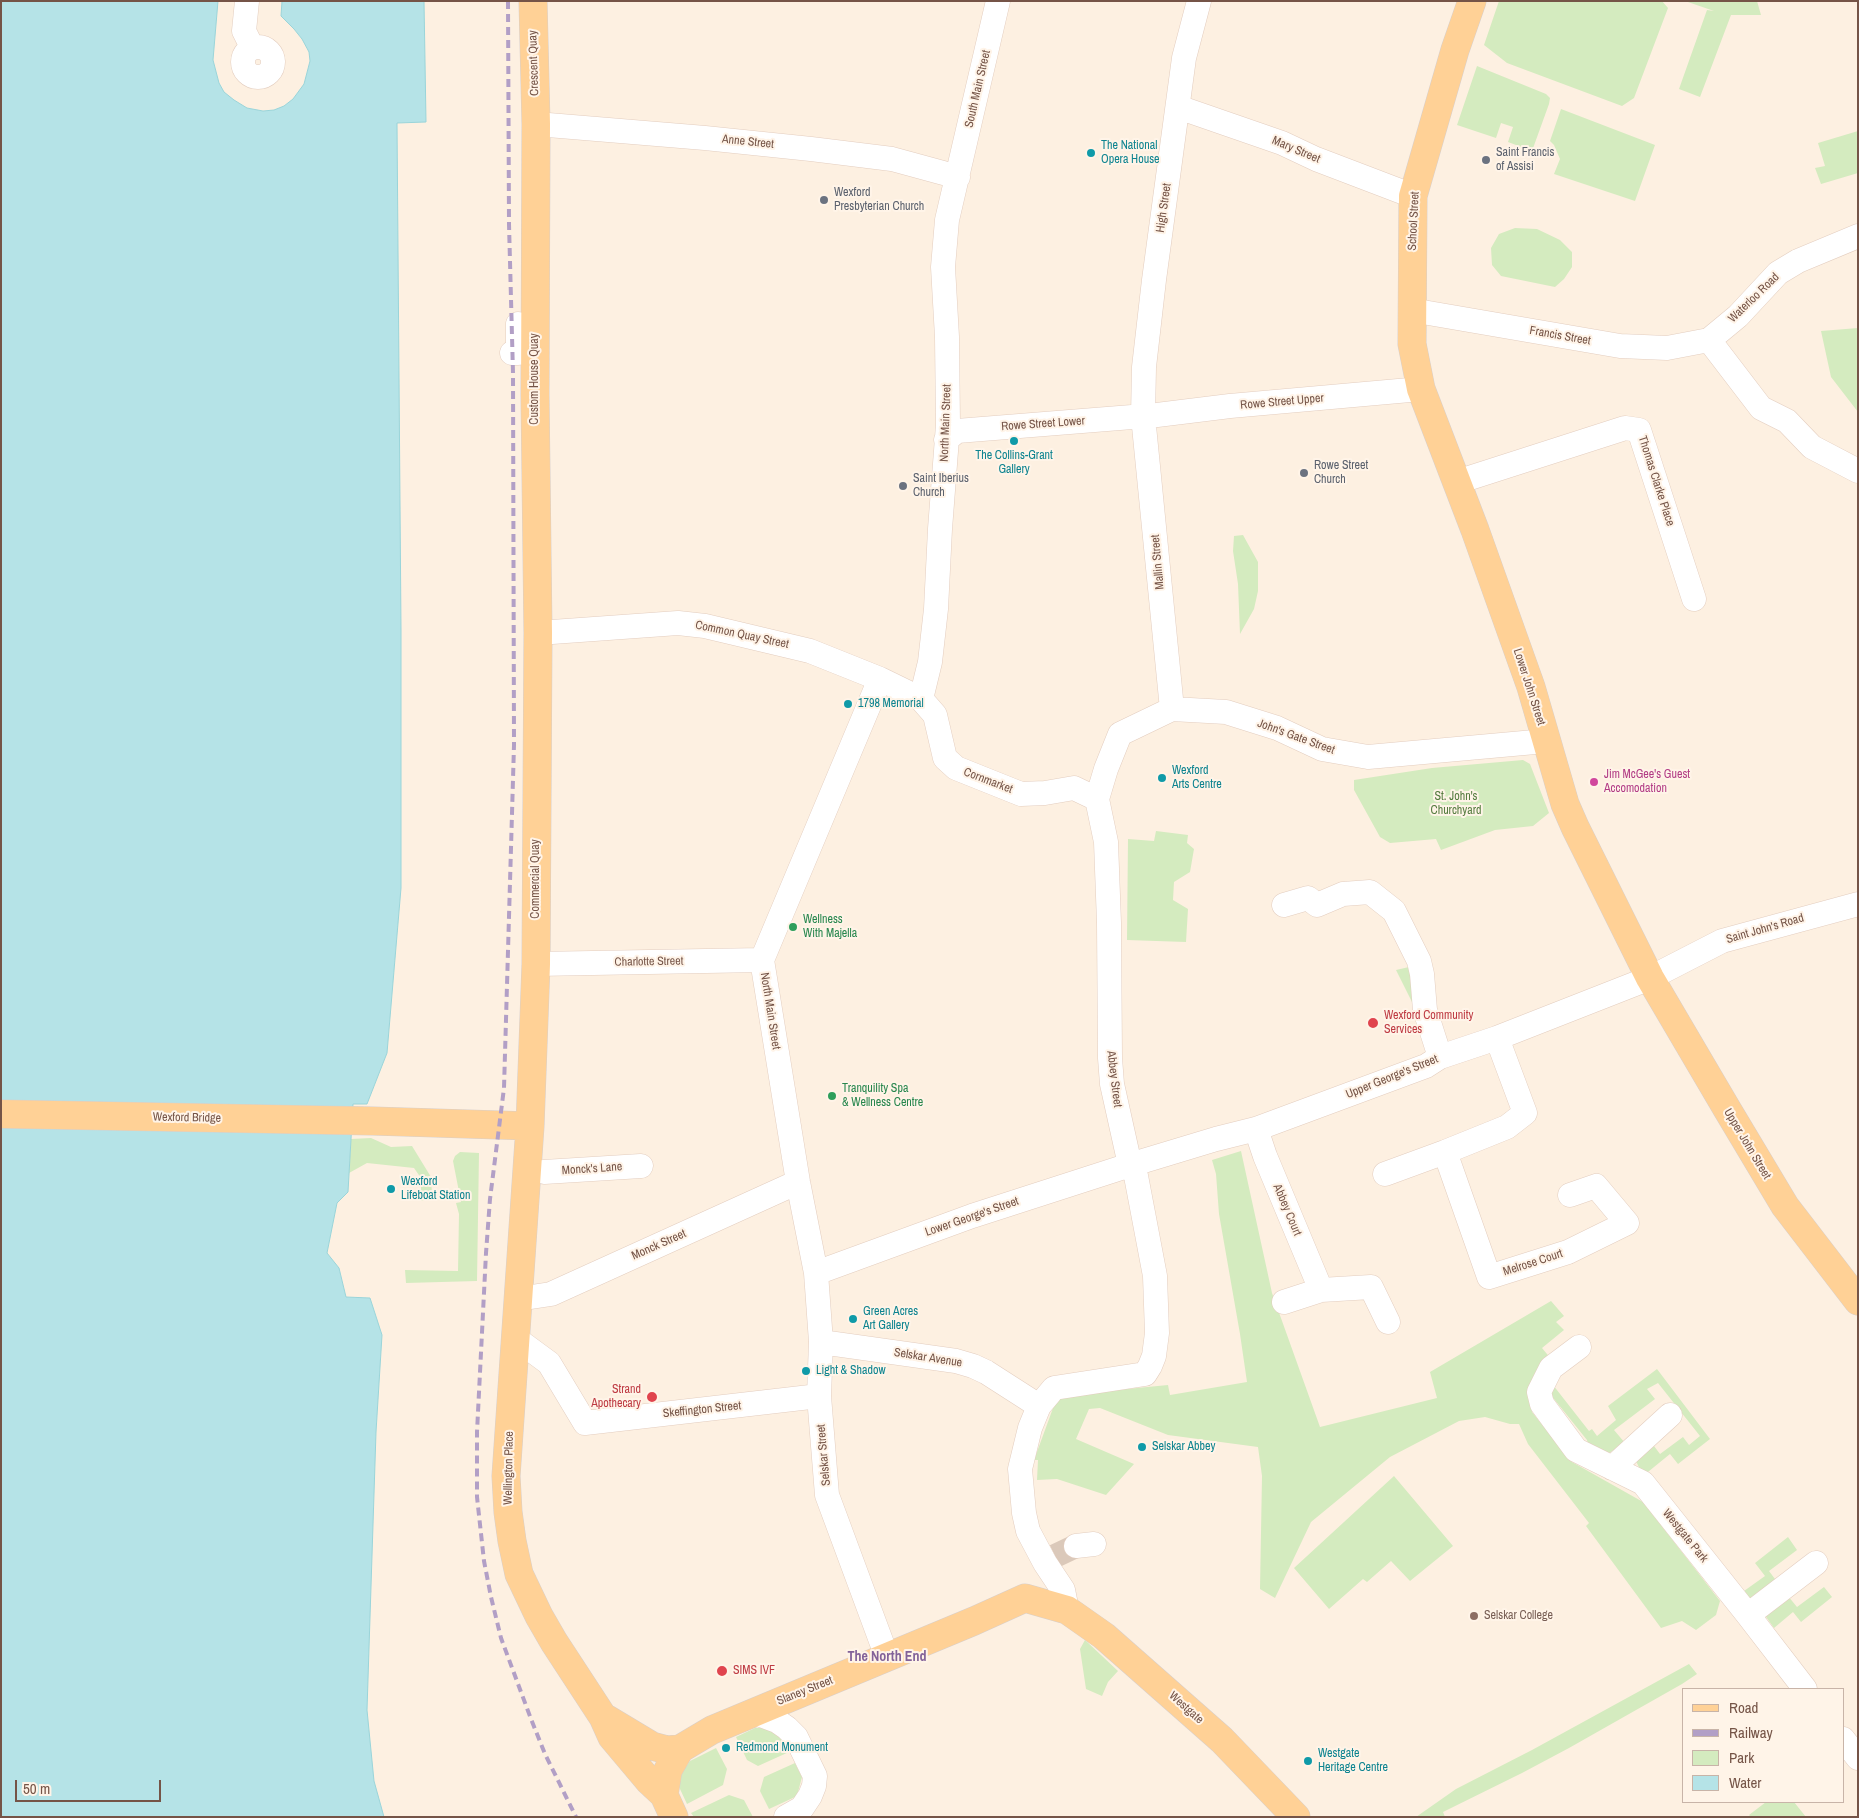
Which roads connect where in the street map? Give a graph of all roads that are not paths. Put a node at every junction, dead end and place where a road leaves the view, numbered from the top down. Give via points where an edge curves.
1 (247, 1) edge
2 (532, 1) edge
3 (998, 1) edge
4 (1199, 1) edge
5 (1472, 1) edge
6 (252, 48) dead end
7 (1178, 107) junction
8 (536, 124) junction
9 (958, 177) junction
10 (1413, 196) junction
11 (1858, 236) edge
12 (1412, 310) junction
13 (518, 324) dead end
14 (1709, 340) junction
15 (512, 353) dead end
16 (1421, 389) junction
17 (1143, 416) junction
18 (946, 440) junction
19 (1858, 471) edge
20 (1457, 482) junction
21 (1694, 599) dead end
22 (538, 633) junction
23 (880, 679) junction
24 (921, 698) junction
25 (1172, 708) junction
26 (1546, 741) junction
27 (1097, 798) junction
28 (1858, 904) edge
29 (1284, 905) dead end
30 (762, 960) junction
31 (536, 964) junction
32 (1650, 978) junction
33 (1497, 1038) junction
34 (1440, 1057) junction
35 (1, 1114) edge
36 (530, 1126) junction
37 (1256, 1129) junction
38 (1445, 1152) junction
39 (1130, 1165) junction
40 (641, 1166) dead end
41 (544, 1172) dead end
42 (1385, 1174) dead end
43 (798, 1182) junction
44 (1570, 1195) dead end
45 (816, 1273) junction
46 (1321, 1290) junction
47 (518, 1299) junction
48 (1858, 1301) edge
49 (1284, 1302) dead end
50 (1388, 1322) dead end
51 (515, 1338) junction
52 (821, 1342) junction
53 (1579, 1346) dead end
54 (819, 1396) junction
55 (1039, 1406) junction
56 (1670, 1415) dead end
57 (1612, 1468) junction
58 (1816, 1563) dead end
59 (1067, 1610) junction
60 (1748, 1615) junction
61 (887, 1657) junction
62 (1804, 1688) edge
63 (753, 1712) junction
64 (603, 1717) junction
65 (1844, 1739) edge
66 (1858, 1758) edge
67 (671, 1783) edge
68 (786, 1817) edge
69 (1296, 1817) edge

1 - 6 street via 244,30
2 - 8 main road, Crescent Quay
3 - 9 street, South Main Street
4 - 7 street, High Street via 1184,58
5 - 10 main road, School Street
7 - 10 street, Mary Street via 1282,143
7 - 17 street, High Street via 1152,294 1144,366
8 - 9 street, Anne Street via 705,138 892,159
8 - 22 main road, Custom House Quay
9 - 18 street, North Main Street via 947,220 943,267
10 - 12 main road, School Street
11 - 14 street, Waterloo Road via 1778,273 1738,316
12 - 14 street, Francis Street via 1620,346 1667,348
12 - 16 main road, School Street via 1412,344
13 - 15 street via 518,353
14 - 19 street via 1761,408 1787,421 1812,447
16 - 17 street, Rowe Street Upper
16 - 20 main road, Lower John Street
17 - 18 street, Rowe Street Lower via 956,430
17 - 25 street, Mallin Street
18 - 24 street, North Main Street via 936,609 930,662
20 - 21 street, Thomas Clarke Place via 1624,428 1639,430
20 - 26 main road, Lower John Street via 1531,687
22 - 23 street, Common Quay Street via 678,623 705,626 810,651
22 - 31 main road, Commercial Quay
23 - 24 street, Common Quay Street
23 - 30 street, North Main Street
24 - 27 street, Cornmarket via 935,715 945,758 956,768 1021,794 1074,788
25 - 26 street, John's Gate Street via 1226,712 1277,728 1322,749 1368,758
25 - 27 street via 1120,734
26 - 32 main road, Lower John Street via 1575,827
27 - 39 street, Abbey Street via 1106,842 1112,1084
28 - 32 street, Saint John's Road via 1722,941
29 - 34 street via 1308,898 1317,905 1343,894 1370,892 1394,911 1419,961 1425,1010
30 - 31 street, Charlotte Street
30 - 43 street, North Main Street
31 - 36 main road, Commercial Quay
32 - 33 street, Upper George's Street
32 - 48 main road, Upper John Street via 1785,1206
33 - 34 street, Upper George's Street
33 - 38 street via 1525,1113 1507,1127
34 - 37 street, Upper George's Street via 1426,1066
35 - 36 main road, Wexford Bridge
36 - 47 main road, Wellington Place
37 - 39 street, Upper George's Street
37 - 46 street, Abbey Court
38 - 42 street
38 - 44 street, Melrose Court via 1489,1277 1568,1252 1627,1223 1596,1186
39 - 45 street, Lower George's Street via 972,1216
39 - 55 street, Abbey Street via 1136,1176 1155,1276 1154,1356 1145,1374 1054,1388
40 - 41 street, Monck's Lane
43 - 45 street, North Main Street
43 - 47 street, Monck Street via 551,1294
45 - 52 street, Selskar Street
46 - 49 street
46 - 50 street via 1371,1287
47 - 51 main road, Wellington Place
51 - 54 street, Skeffington Street via 549,1363 585,1423
51 - 64 main road, Wellington Place via 506,1476 512,1541 519,1574 554,1642
52 - 54 street, Selskar Street
52 - 55 street, Selskar Avenue via 956,1361 986,1372
53 - 57 street, Westgate Park via 1551,1368 1539,1392 1542,1404 1576,1450
54 - 61 street, Selskar Street via 827,1495
55 - 59 street via 1026,1439 1020,1469 1024,1513 1028,1532 1050,1559 1063,1590
56 - 57 street
57 - 60 street, Westgate Park via 1643,1483
58 - 60 street
59 - 61 main road, Slaney Street via 1025,1598
59 - 69 main road, Westgate via 1104,1636 1222,1740
60 - 62 street, Westgate Park
61 - 63 main road, Slaney Street
63 - 67 main road, Slaney Street via 712,1730
63 - 68 street via 777,1722 796,1737 814,1776 814,1786 802,1808
64 - 67 main road, Wellington Place via 612,1737 649,1781
64 - 67 main road via 652,1746 666,1750
65 - 66 street

